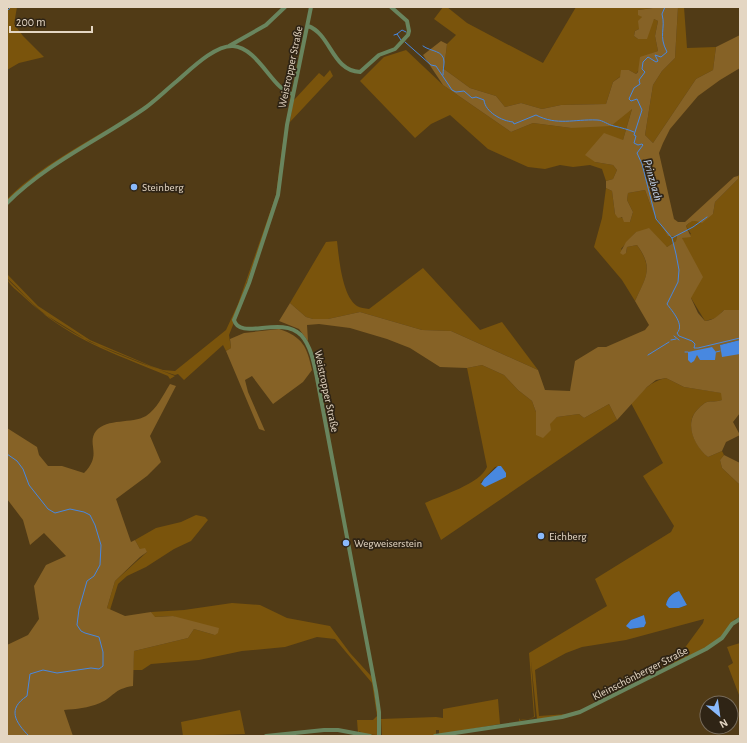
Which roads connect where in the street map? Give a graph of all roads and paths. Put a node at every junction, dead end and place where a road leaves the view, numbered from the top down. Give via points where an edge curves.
1 (286, 7) edge
2 (311, 7) edge
3 (391, 7) edge
4 (308, 26) junction
5 (229, 46) junction
6 (293, 94) junction
7 (7, 203) edge
8 (740, 619) edge
9 (288, 735) edge
10 (266, 736) edge
11 (370, 736) edge
12 (379, 736) edge
13 (435, 736) edge

1 - 5 street via 266,25
2 - 4 street, Weistropper Straße
3 - 4 street via 407,21 409,31 395,48 382,53 362,72 356,72 338,61 320,35
4 - 6 street, Weistropper Straße
5 - 6 street via 247,51 275,78 282,89
5 - 7 street via 197,63 149,105 26,184
6 - 12 street, Weistropper Straße via 278,196 248,287 234,320 236,325 243,329 275,326 293,330 300,334 309,348 317,378 377,702
8 - 13 street, Kleinschönberger Straße via 732,624 722,638 706,649 598,705 569,716
9 - 10 street
9 - 11 street via 338,730

